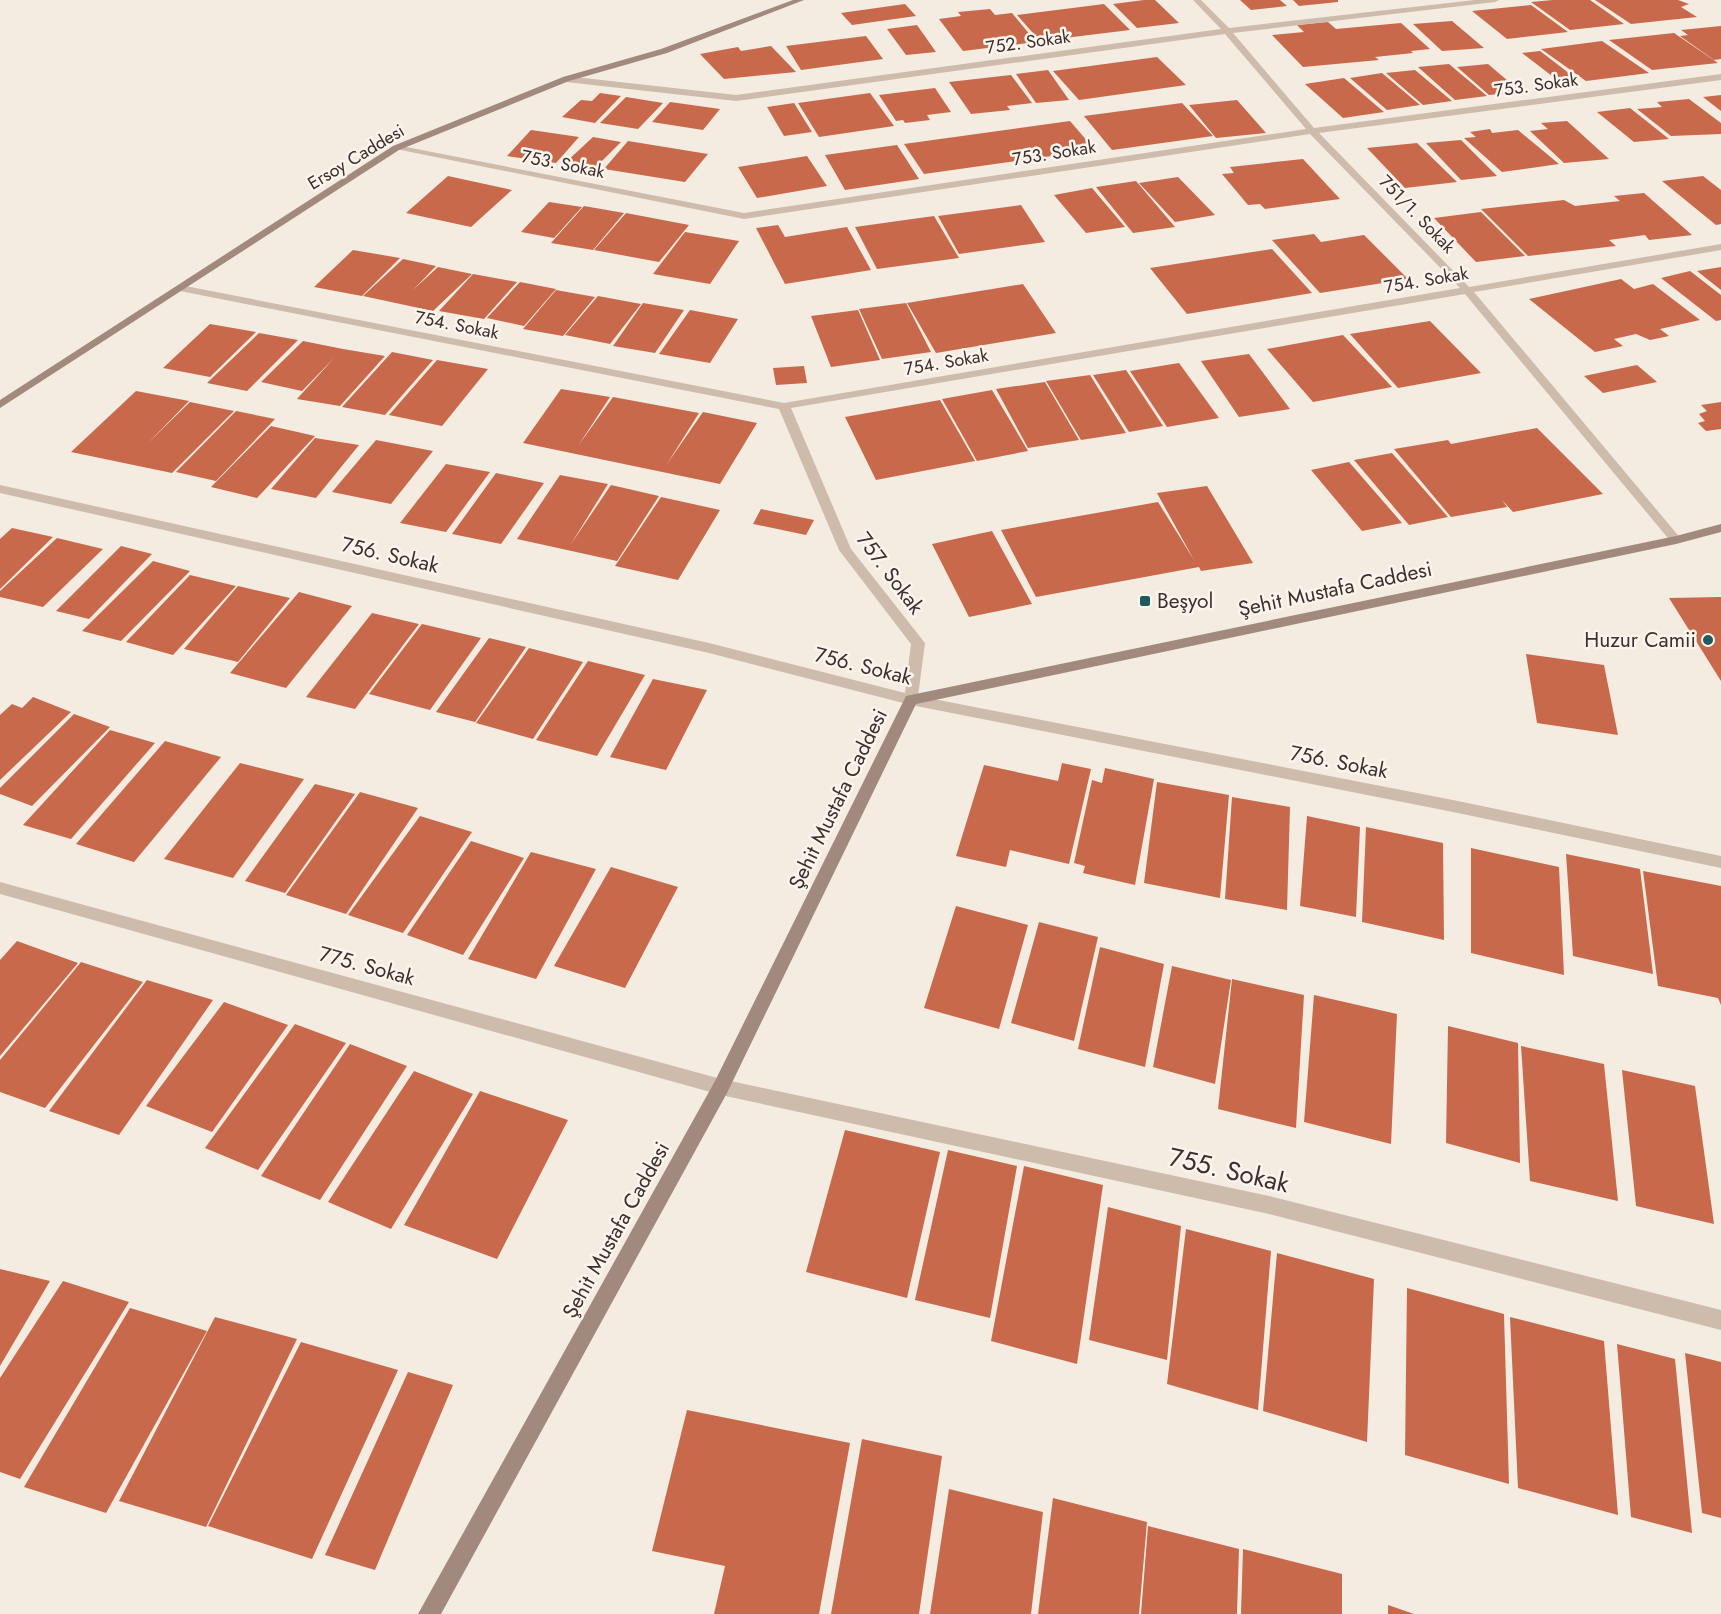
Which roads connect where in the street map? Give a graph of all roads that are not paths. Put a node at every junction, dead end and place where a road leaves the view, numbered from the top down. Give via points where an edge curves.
1 (800, 0) edge
2 (1197, 0) edge
3 (1495, 0) edge
4 (1227, 31) junction
5 (1721, 77) edge
6 (566, 79) junction
7 (1312, 131) junction
8 (396, 148) junction
9 (1721, 247) edge
10 (180, 288) junction
11 (1467, 290) junction
12 (0, 405) edge
13 (784, 406) junction
14 (0, 489) edge
15 (1721, 528) edge
16 (1676, 540) junction
17 (912, 700) junction
18 (1721, 862) edge
19 (0, 888) edge
20 (721, 1087) junction
21 (1721, 1320) edge
22 (429, 1614) edge

1 - 6 street, Ersoy Caddesi via 664,51
2 - 4 street, 751/1. Sokak
3 - 4 street, 752. Sokak
4 - 6 street, 752. Sokak via 736,98
4 - 7 street, 751/1. Sokak
5 - 7 street, 753. Sokak
6 - 8 street, Ersoy Caddesi
7 - 8 street, 753. Sokak via 744,216
7 - 11 street, 751/1. Sokak
8 - 10 street, Ersoy Caddesi
9 - 11 street, 754. Sokak
10 - 12 street, Ersoy Caddesi
10 - 13 street, 754. Sokak
11 - 13 street, 754. Sokak
11 - 16 street, 751/1. Sokak
13 - 17 street, 757. Sokak via 844,550 918,643
14 - 17 street, 756. Sokak via 709,648
15 - 16 street, Şehit Mustafa Caddesi
16 - 17 street, Şehit Mustafa Caddesi
17 - 18 street, 756. Sokak
17 - 20 street, Şehit Mustafa Caddesi
19 - 20 street, 775. Sokak
20 - 21 street, 755. Sokak via 1269,1204
20 - 22 street, Şehit Mustafa Caddesi

